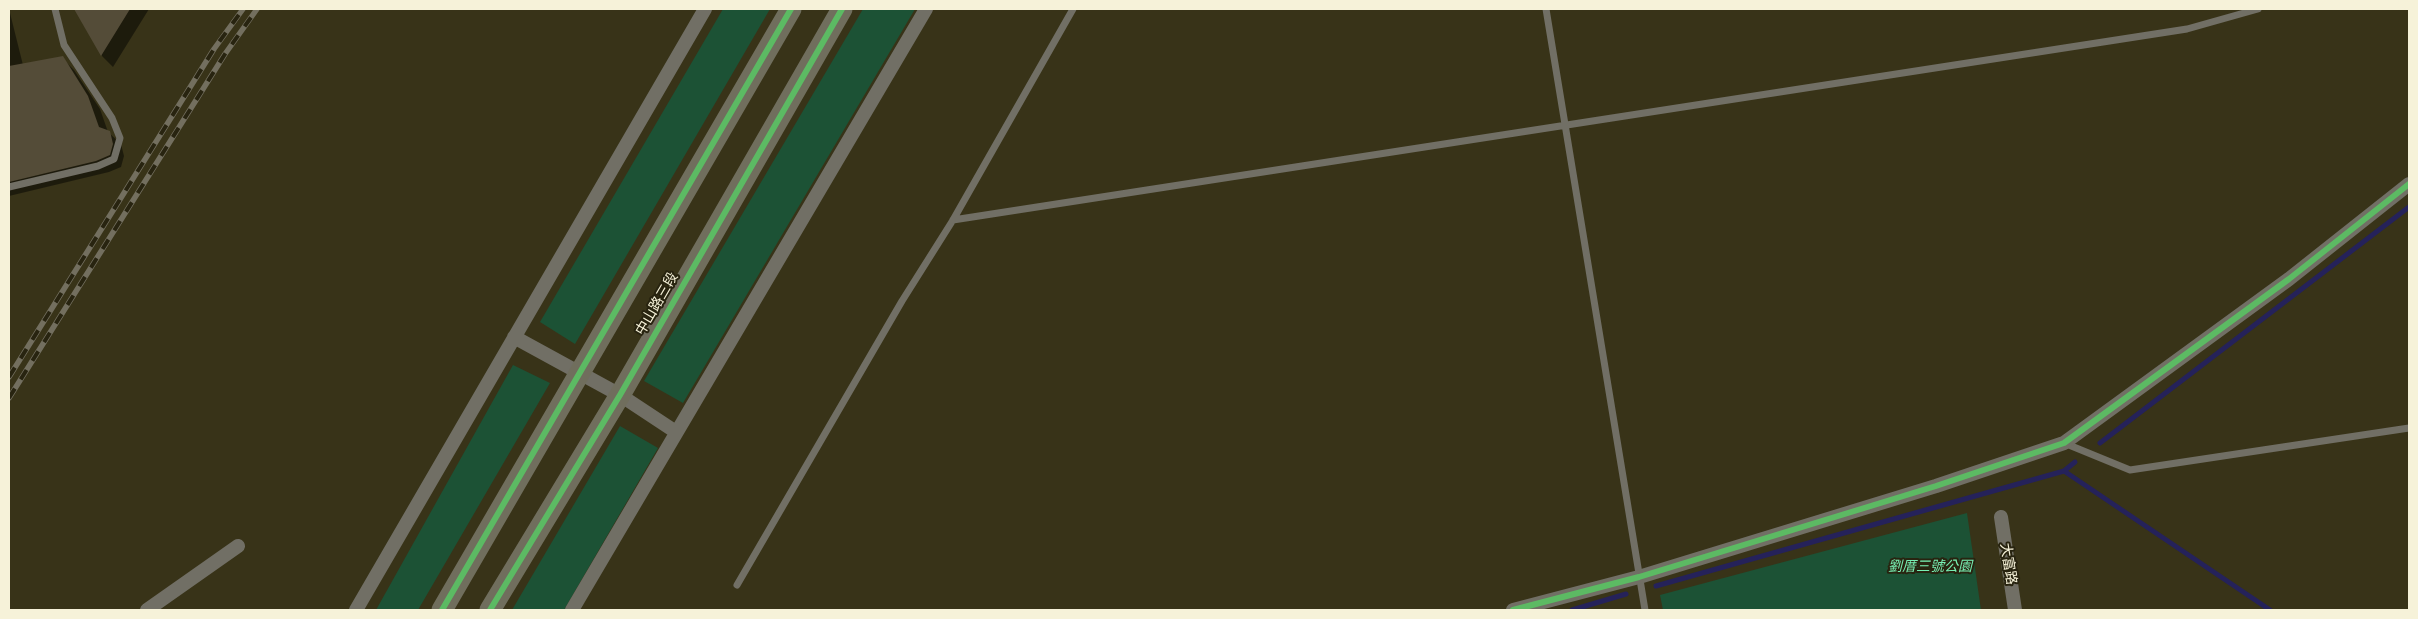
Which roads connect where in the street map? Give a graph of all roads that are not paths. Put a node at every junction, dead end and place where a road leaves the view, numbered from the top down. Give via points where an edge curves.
1 (55, 9) edge
2 (705, 9) edge
3 (791, 9) edge
4 (842, 9) edge
5 (926, 9) edge
6 (1073, 9) edge
7 (1546, 9) edge
8 (2258, 9) edge
9 (1565, 126) junction
10 (2409, 184) edge
11 (9, 187) edge
12 (953, 220) junction
13 (514, 337) junction
14 (581, 372) junction
15 (620, 395) junction
16 (2409, 428) edge
17 (676, 432) junction
18 (2064, 443) junction
19 (2001, 517) dead end
20 (238, 546) dead end
21 (1639, 577) junction
22 (737, 585) dead end
23 (147, 610) edge
24 (356, 610) edge
25 (442, 610) edge
26 (490, 610) edge
27 (572, 610) edge
28 (1513, 610) edge
29 (1645, 610) edge
30 (2015, 610) edge

1 - 11 lane via 64,45 112,118 120,138 114,159 98,166
2 - 13 street
3 - 14 main road
4 - 15 main road, 中山路三段
5 - 17 street
6 - 12 lane
7 - 9 lane
8 - 9 lane via 2187,29
9 - 12 lane
9 - 21 lane
10 - 18 street via 2289,279
12 - 22 lane
13 - 14 street
13 - 24 street
14 - 15 street
14 - 25 main road
15 - 17 street
15 - 26 main road, 中山路三段
16 - 18 lane via 2130,470
17 - 27 street
18 - 21 street via 1936,486
19 - 30 street, 大富路
20 - 23 street
21 - 28 street
21 - 29 lane

